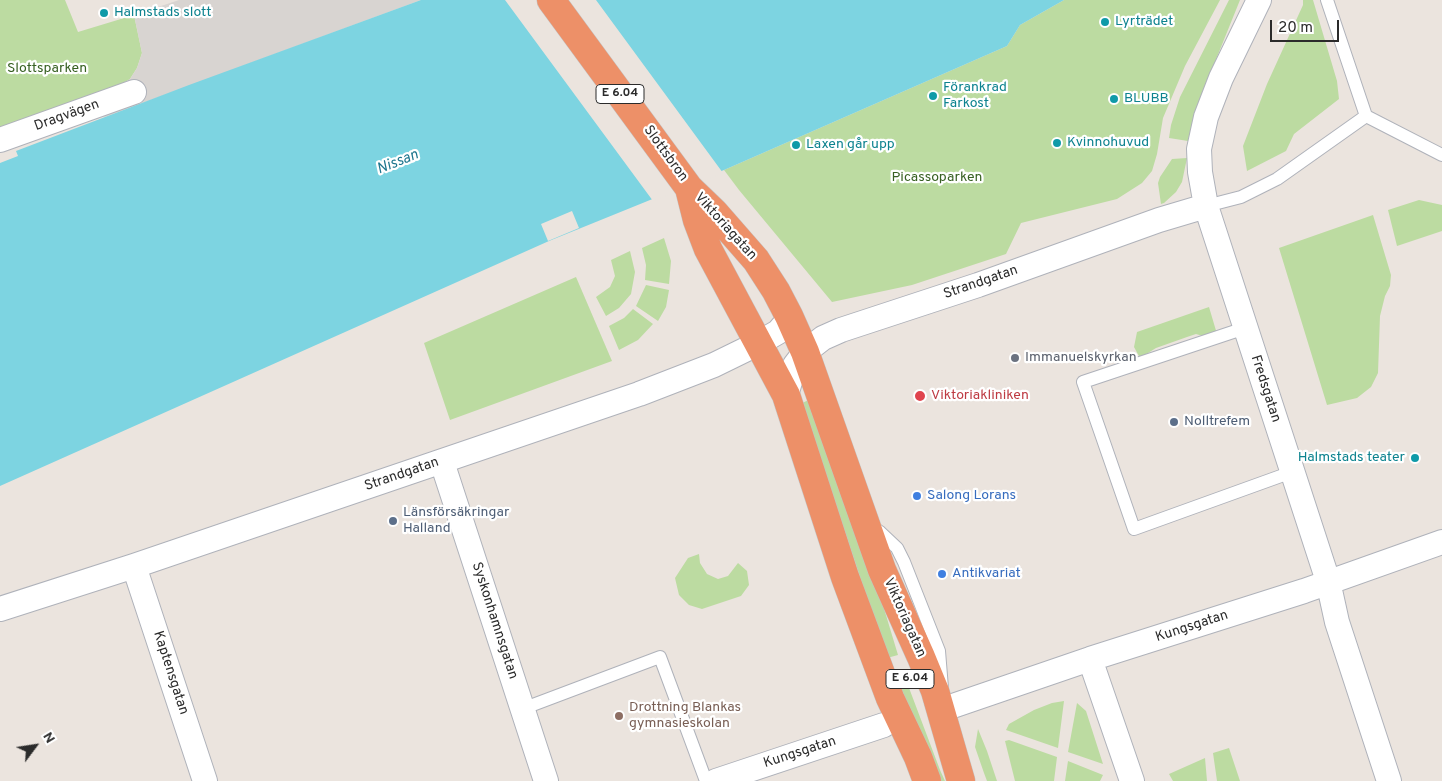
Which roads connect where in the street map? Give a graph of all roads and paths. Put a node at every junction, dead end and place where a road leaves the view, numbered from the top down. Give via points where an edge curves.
1 (551, 0) edge
2 (1259, 0) edge
3 (1327, 0) edge
4 (134, 92) dead end
5 (1366, 116) junction
6 (0, 140) edge
7 (1442, 155) edge
8 (689, 188) junction
9 (1206, 206) junction
10 (1245, 328) junction
11 (775, 330) junction
12 (805, 352) junction
13 (786, 396) junction
14 (442, 462) junction
15 (1292, 472) junction
16 (865, 522) junction
17 (1442, 542) edge
18 (134, 566) junction
19 (882, 570) junction
20 (845, 577) junction
21 (1328, 581) junction
22 (0, 609) edge
23 (1090, 659) junction
24 (522, 709) junction
25 (941, 710) junction
26 (884, 725) junction
27 (205, 781) edge
28 (546, 781) edge
29 (706, 781) edge
30 (716, 781) edge
31 (919, 781) edge
32 (927, 781) edge
33 (960, 781) edge
34 (1132, 781) edge
35 (1389, 781) edge

1 - 8 highway, Slottsbron / E 6.04
2 - 9 street, Fredsgatan via 1206,117 1198,149
3 - 5 lane
4 - 6 street, Dragvägen
5 - 7 lane
5 - 9 lane via 1277,179 1241,197
8 - 11 highway, Viktoriagatan / E 6.04 via 708,250 738,304
8 - 11 highway, Viktoriagatan / E 6.04 via 756,260 776,290
9 - 10 street, Fredsgatan
9 - 12 street, Strandgatan via 856,324 823,338
10 - 15 street, Fredsgatan
10 - 15 lane via 1083,382 1134,528
11 - 12 highway, Viktoriagatan / E 6.04
11 - 13 highway, Viktoriagatan / E 6.04
11 - 14 street, Strandgatan via 714,365
12 - 13 street, Strandgatan via 795,365
12 - 16 highway, Viktoriagatan / E 6.04
13 - 20 highway, Viktoriagatan / E 6.04
14 - 18 street, Strandgatan
14 - 24 street, Syskonhamnsgatan
15 - 21 street, Fredsgatan
16 - 19 highway, Viktoriagatan / E 6.04
16 - 25 lane via 897,548 904,562 939,651
17 - 21 street, Kungsgatan
18 - 22 street, Strandgatan
18 - 27 street, Kaptensgatan
19 - 25 highway, Viktoriagatan / E 6.04
19 - 33 highway, Viktoriagatan / E 6.04 via 904,662 924,715
20 - 26 highway, Viktoriagatan / E 6.04 via 865,676
20 - 32 highway, Viktoriagatan / E 6.04 via 890,698
21 - 23 street, Kungsgatan
21 - 35 street, Fredsgatan
23 - 25 street, Kungsgatan
23 - 34 street
24 - 28 street, Syskonhamnsgatan
24 - 29 lane via 660,657
25 - 33 highway, Viktoriagatan / E 6.04
26 - 30 street, Kungsgatan
26 - 31 highway, Viktoriagatan / E 6.04

